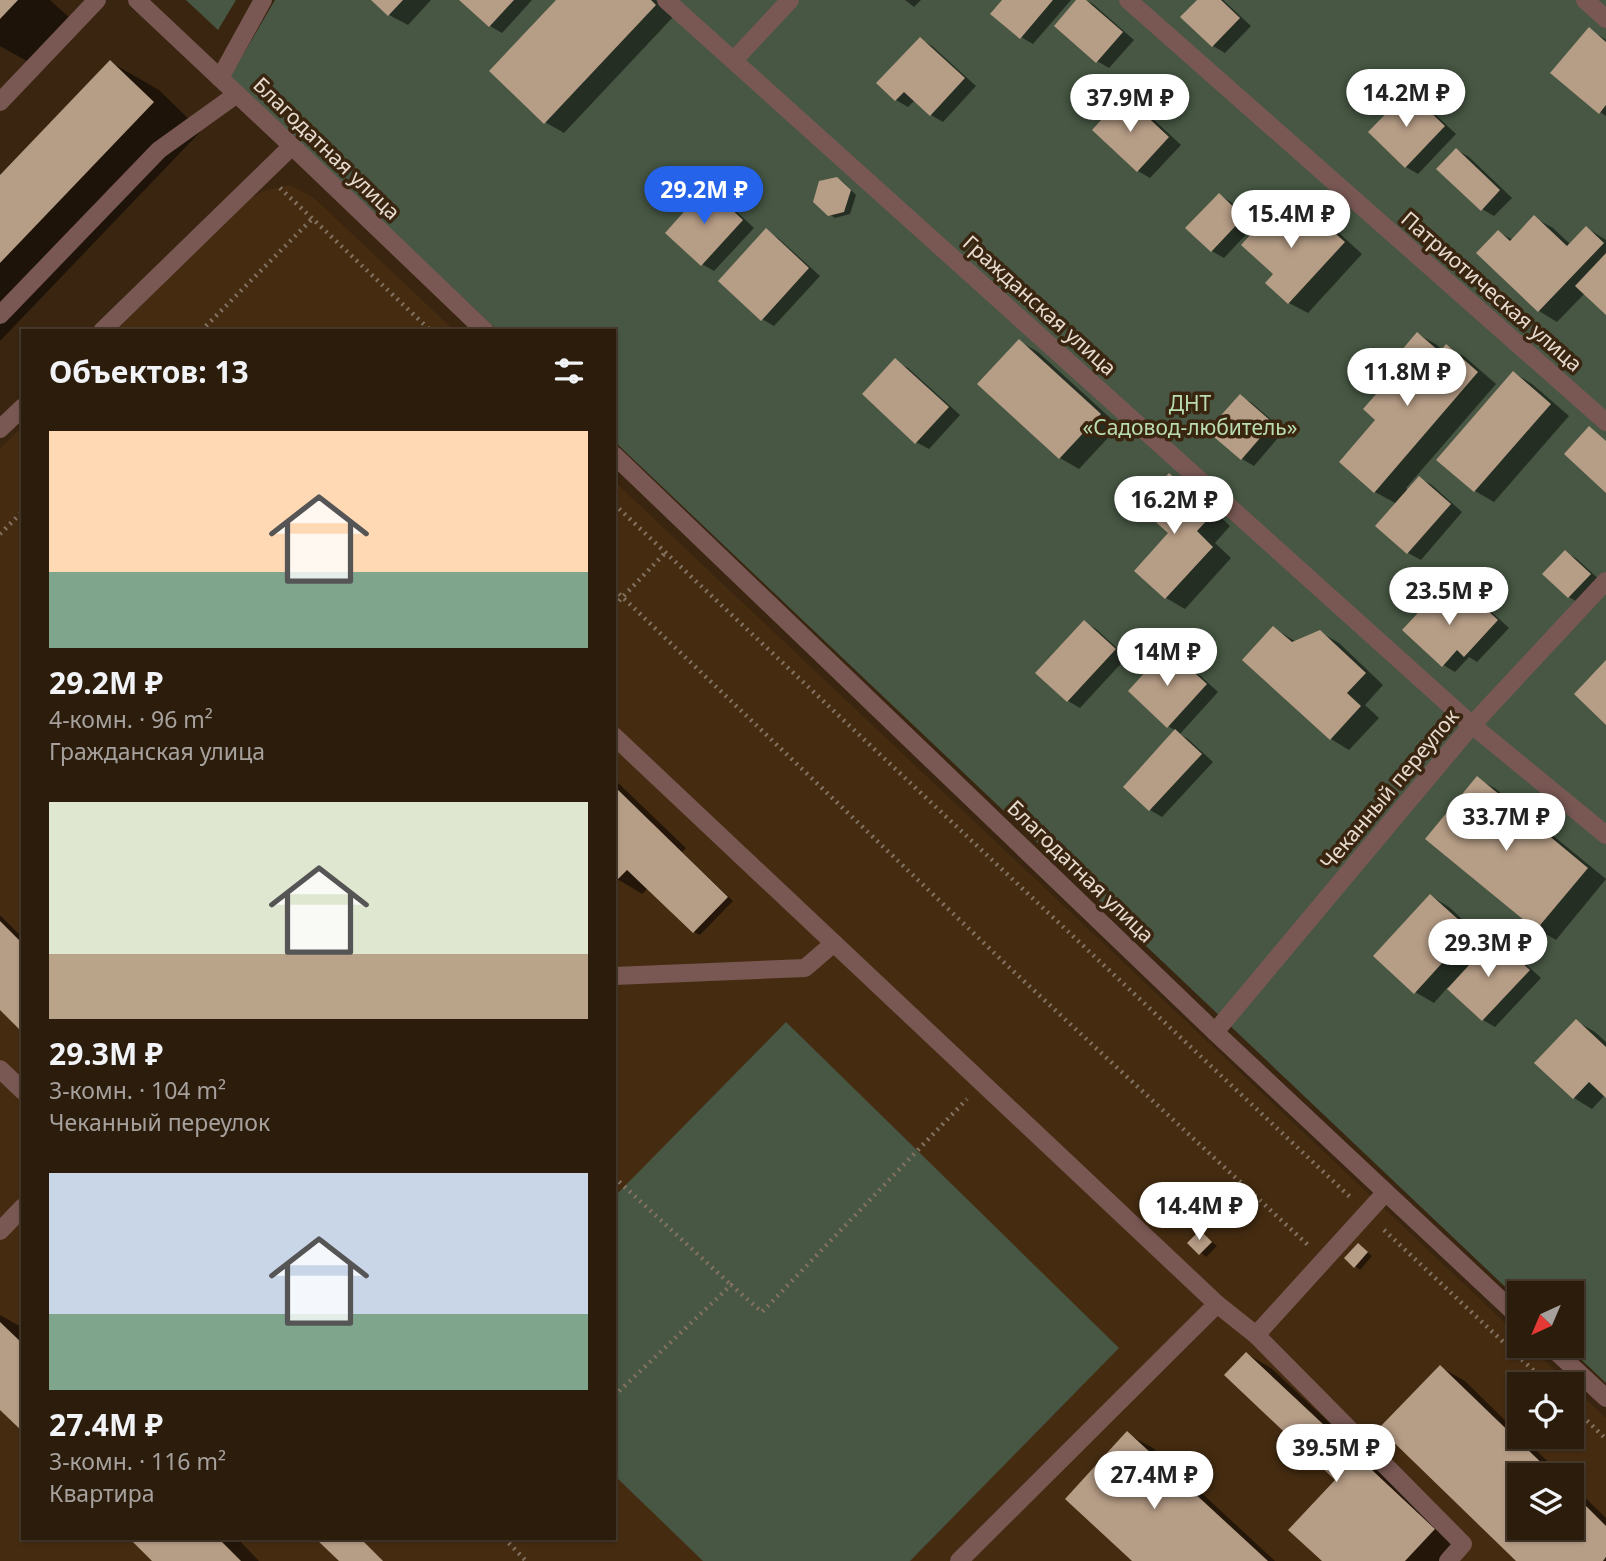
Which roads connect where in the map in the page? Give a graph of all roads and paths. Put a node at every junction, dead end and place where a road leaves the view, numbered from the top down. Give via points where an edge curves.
1 (97, 0) edge
2 (137, 0) edge
3 (263, 0) edge
4 (666, 0) edge
5 (790, 0) edge
6 (1128, 0) edge
7 (1585, 0) edge
8 (1606, 19) edge
9 (734, 60) junction
10 (220, 78) junction
11 (237, 94) junction
12 (0, 102) edge
13 (292, 146) junction
14 (264, 173) junction
15 (312, 219) junction
16 (0, 315) edge
17 (104, 329) edge
18 (203, 329) edge
19 (429, 329) edge
20 (483, 329) edge
21 (21, 409) edge
22 (1606, 422) edge
23 (0, 429) edge
24 (616, 457) edge
25 (616, 506) edge
26 (21, 513) edge
27 (0, 534) edge
28 (666, 552) junction
29 (1606, 581) edge
30 (616, 591) edge
31 (623, 597) junction
32 (616, 604) edge
33 (1472, 725) junction
34 (616, 738) edge
35 (1606, 835) edge
36 (834, 943) junction
37 (616, 976) edge
38 (1215, 1031) junction
39 (0, 1069) edge
40 (983, 1083) junction
41 (21, 1089) edge
42 (616, 1179) edge
43 (1385, 1193) junction
44 (21, 1209) edge
45 (1366, 1213) junction
46 (0, 1231) edge
47 (1324, 1259) junction
48 (731, 1285) junction
49 (1217, 1304) junction
50 (1507, 1306) edge
51 (1256, 1335) junction
52 (1563, 1358) edge
53 (1535, 1372) edge
54 (616, 1394) edge
55 (1606, 1398) edge
56 (1584, 1418) edge
57 (1606, 1439) edge
58 (506, 1540) edge
59 (526, 1561) edge
60 (959, 1561) edge
61 (1447, 1561) edge

1 - 12 street
2 - 10 street, Благодатная улица
3 - 10 street
4 - 9 street, Гражданская улица
5 - 9 street
6 - 22 street, Патриотическая улица
7 - 8 street
9 - 33 street, Гражданская улица
10 - 11 street, Благодатная улица
11 - 13 street, Благодатная улица
11 - 16 street via 159,150
13 - 14 street
13 - 20 street, Благодатная улица
14 - 15 path
14 - 17 street
15 - 18 path
15 - 19 path
21 - 23 street
24 - 38 street, Благодатная улица
25 - 28 path
26 - 27 path
28 - 31 path
28 - 45 path
29 - 33 street, Чеканный переулок
30 - 31 path
31 - 32 path
31 - 47 path via 1012,970
33 - 35 street, Гражданская улица
33 - 38 street, Чеканный переулок
34 - 36 street
36 - 37 street via 805,968
36 - 40 street
38 - 43 street, Благодатная улица
39 - 41 street
40 - 48 path via 762,1312
40 - 49 street
42 - 48 path
43 - 45 street
43 - 50 street, Благодатная улица
44 - 46 street
45 - 47 street
45 - 53 path
47 - 51 street
48 - 54 path
49 - 51 street
49 - 60 street
51 - 61 street via 1463,1544
52 - 55 street
56 - 57 path
58 - 59 path

